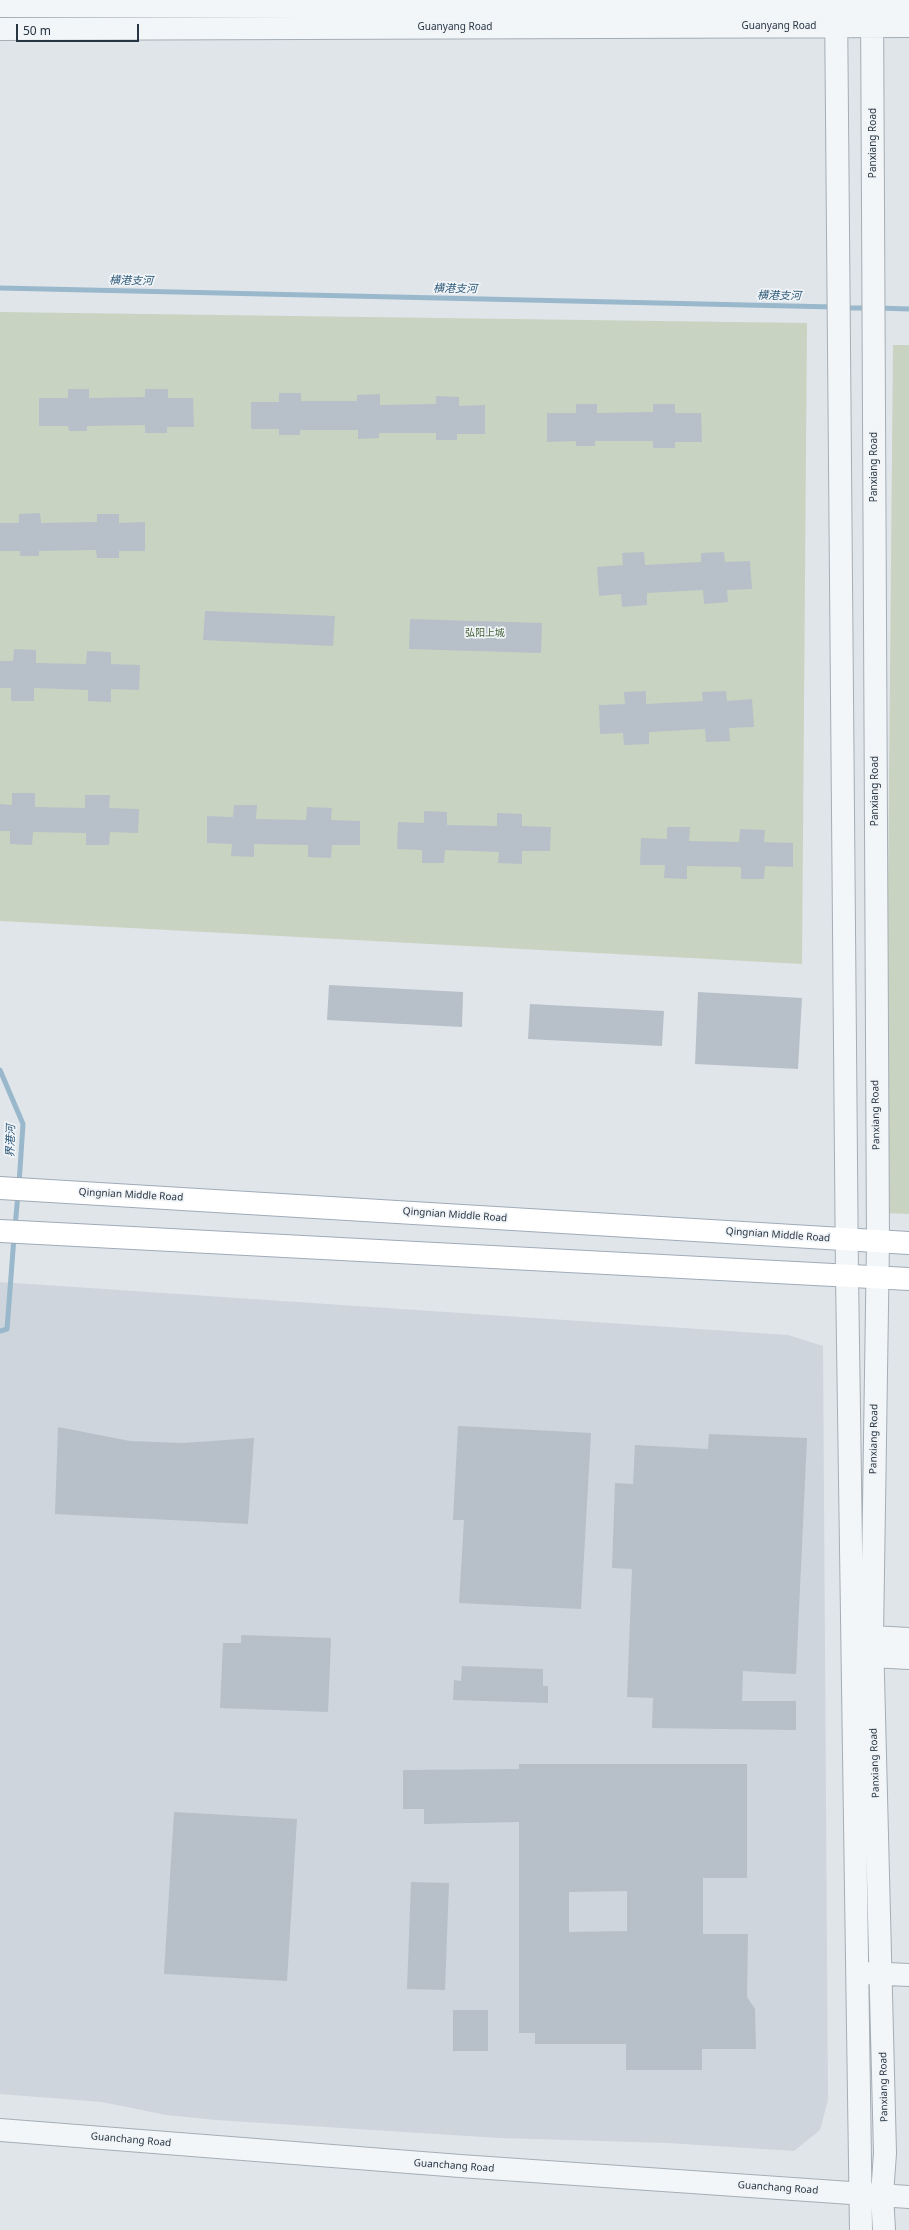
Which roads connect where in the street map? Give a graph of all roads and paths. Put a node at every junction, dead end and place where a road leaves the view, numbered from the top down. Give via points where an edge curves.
1 (0, 6) edge
2 (909, 6) edge
3 (872, 10) edge
4 (837, 11) edge
5 (909, 26) edge
6 (0, 29) edge
7 (0, 1188) edge
8 (0, 1231) edge
9 (848, 1240) junction
10 (878, 1241) junction
11 (909, 1242) edge
12 (847, 1275) junction
13 (876, 1277) junction
14 (909, 1278) edge
15 (909, 1639) edge
16 (872, 1647) junction
17 (851, 1649) junction
18 (909, 1658) edge
19 (858, 1973) junction
20 (881, 1973) junction
21 (909, 1975) edge
22 (0, 2130) edge
23 (871, 2194) junction
24 (909, 2197) edge
25 (861, 2230) edge
26 (884, 2230) edge

1 - 4 street, Guanyang Road
2 - 3 street, Guanyang Road
3 - 4 street, Guanyang Road
3 - 5 street, Guanyang Road
3 - 10 street, Panxiang Road
4 - 6 street, Guanyang Road
4 - 9 street, Panxiang Road via 840,616
7 - 9 main road, Qingnian Middle Road
8 - 12 main road
9 - 10 main road, Qingnian Middle Road
9 - 12 street, Panxiang Road
10 - 11 main road, Qingnian Middle Road
10 - 13 street, Panxiang Road
12 - 13 main road
12 - 17 street, Panxiang Road
13 - 14 main road
13 - 16 street, Panxiang Road
15 - 16 street
16 - 17 street
16 - 18 street
16 - 20 street, Panxiang Road
17 - 19 street, Panxiang Road
19 - 20 street
19 - 23 street, Panxiang Road
20 - 21 street
20 - 23 street, Panxiang Road via 885,2153
22 - 23 street, Guanchang Road via 468,2167
23 - 24 street, Guanchang Road
23 - 25 street, Panxiang Road
23 - 26 street, Panxiang Road

